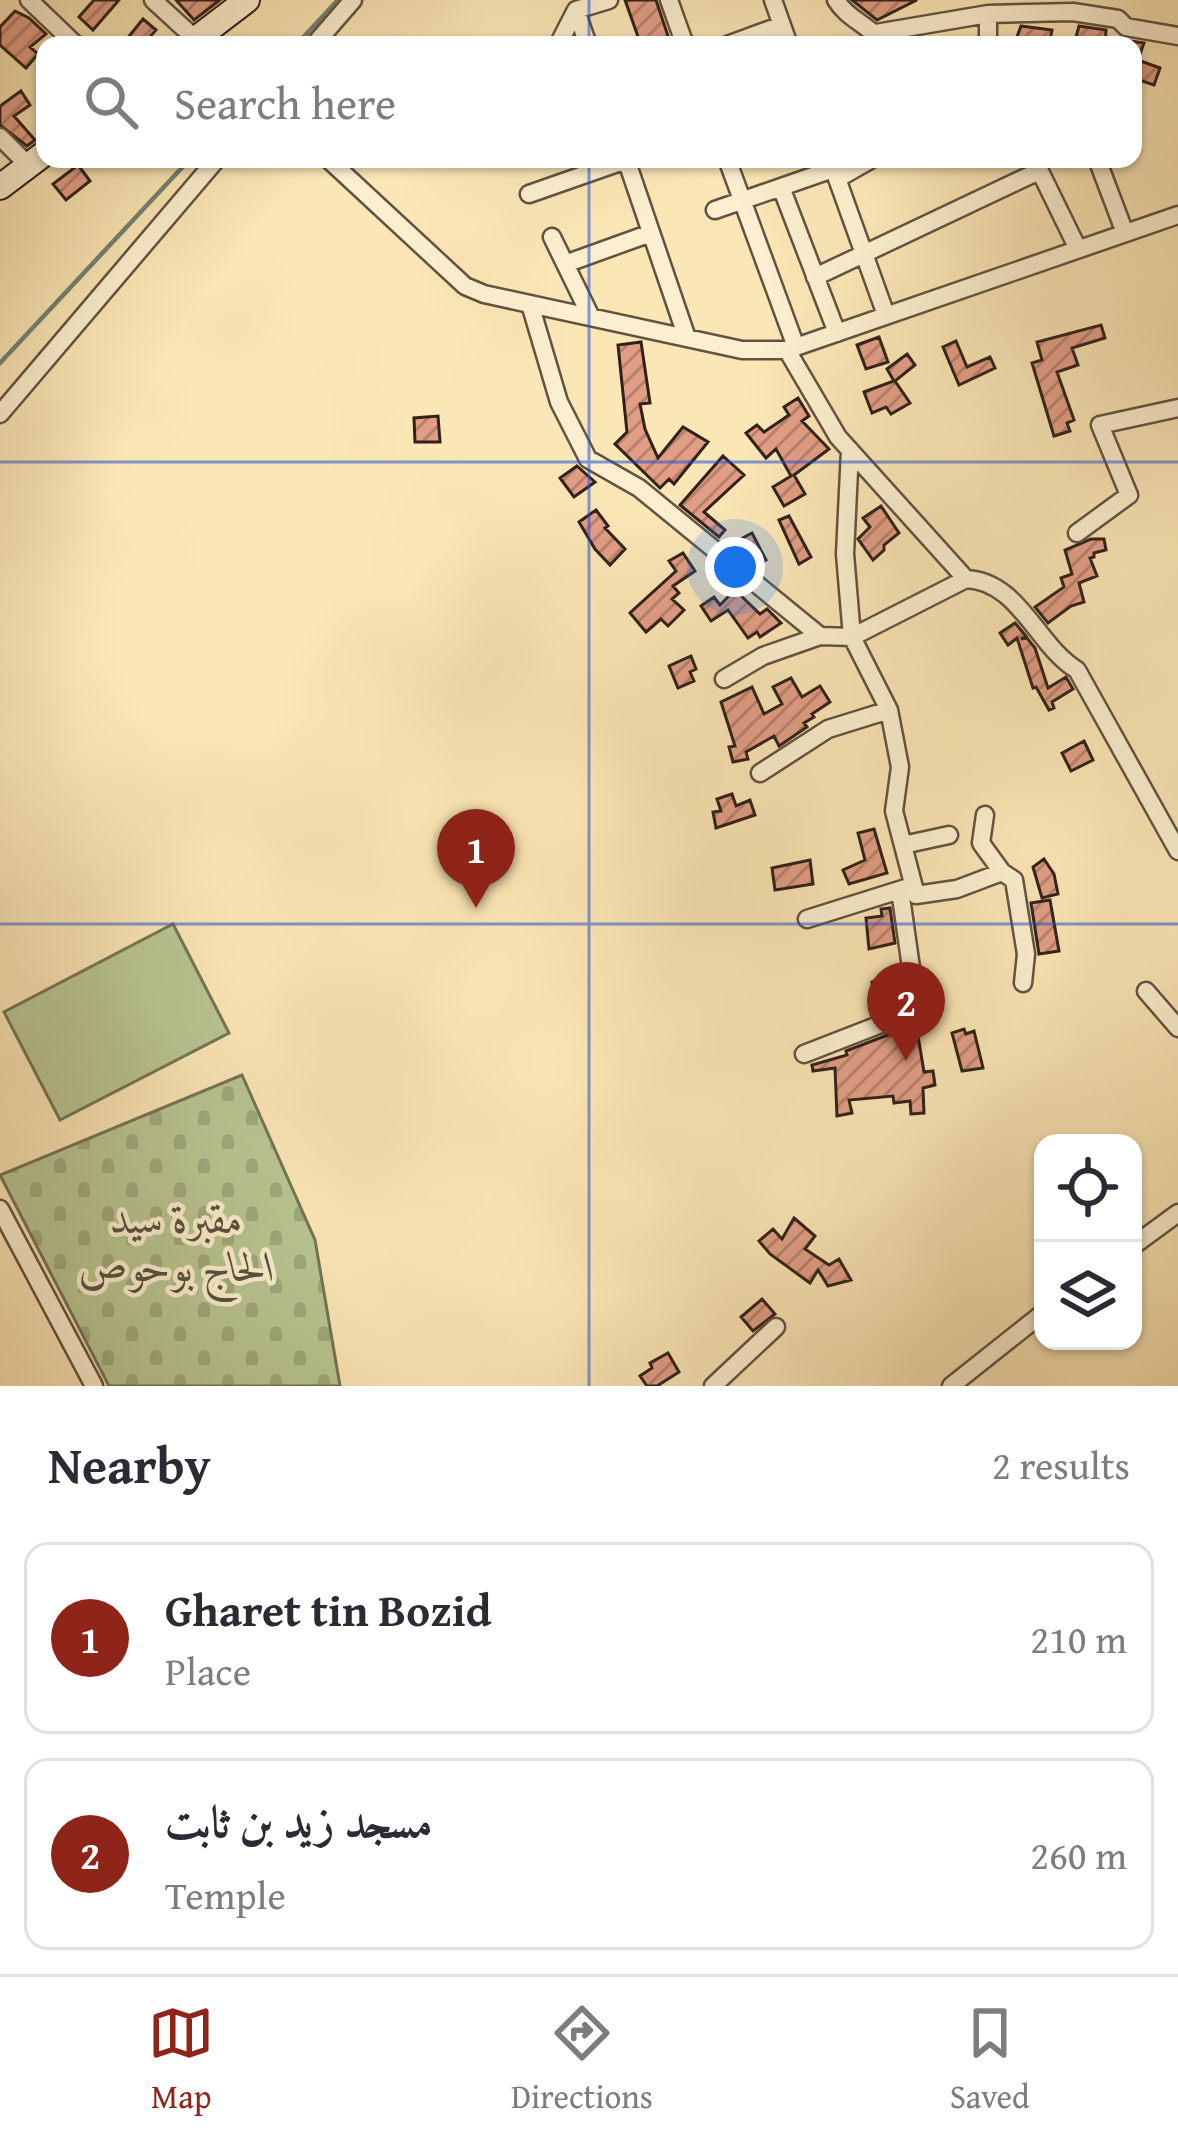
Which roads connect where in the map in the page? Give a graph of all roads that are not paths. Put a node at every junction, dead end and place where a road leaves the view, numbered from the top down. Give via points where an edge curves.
1 (29, 0) edge
2 (153, 0) edge
3 (247, 0) edge
4 (353, 0) edge
5 (609, 0) edge
6 (669, 0) edge
7 (773, 0) edge
8 (836, 0) edge
9 (1116, 0) edge
10 (576, 10) junction
11 (988, 14) junction
12 (782, 25) junction
13 (1123, 30) edge
14 (1178, 35) edge
15 (67, 36) edge
16 (188, 36) edge
17 (203, 36) edge
18 (322, 36) edge
19 (563, 36) edge
20 (585, 36) edge
21 (683, 36) edge
22 (752, 36) edge
23 (786, 36) edge
24 (876, 36) edge
25 (893, 36) edge
26 (988, 36) edge
27 (0, 137) edge
28 (36, 158) edge
29 (36, 160) edge
30 (209, 168) edge
31 (338, 168) edge
32 (602, 168) edge
33 (630, 168) edge
34 (730, 168) edge
35 (1030, 168) edge
36 (1038, 168) edge
37 (1100, 168) edge
38 (833, 169) edge
39 (0, 187) edge
40 (781, 187) junction
41 (529, 194) dead end
42 (742, 201) junction
43 (715, 210) dead end
44 (1178, 215) edge
45 (651, 232) junction
46 (1125, 233) junction
47 (552, 237) dead end
48 (1078, 249) junction
49 (864, 254) junction
50 (565, 264) junction
51 (815, 277) junction
52 (530, 304) junction
53 (886, 315) junction
54 (591, 317) junction
55 (837, 333) junction
56 (687, 338) junction
57 (792, 349) junction
58 (1178, 408) edge
59 (0, 414) edge
60 (850, 450) junction
61 (1077, 533) dead end
62 (966, 579) junction
63 (820, 636) junction
64 (852, 637) junction
65 (724, 679) dead end
66 (889, 710) junction
67 (760, 773) dead end
68 (985, 814) dead end
69 (949, 835) dead end
70 (903, 845) junction
71 (1178, 850) edge
72 (1002, 872) junction
73 (907, 888) junction
74 (807, 919) dead end
75 (1023, 983) dead end
76 (1146, 991) dead end
77 (1178, 1028) edge
78 (804, 1054) dead end
79 (0, 1209) edge
80 (1178, 1213) edge
81 (1138, 1242) edge
82 (1034, 1320) edge
83 (776, 1328) dead end
84 (94, 1386) edge
85 (713, 1386) edge
86 (951, 1386) edge

1 - 15 street
2 - 16 street
3 - 17 street
4 - 18 street
5 - 10 street
6 - 21 street
7 - 12 street
8 - 24 street
9 - 13 street
10 - 19 street
10 - 20 street
11 - 13 street via 1072,12
11 - 25 street
11 - 26 street
12 - 22 street
12 - 23 street
13 - 14 street
27 - 28 street
29 - 39 street
30 - 59 street
31 - 52 street via 465,286
32 - 41 street
33 - 45 street
34 - 42 street
35 - 49 street
36 - 48 street
37 - 46 street
38 - 40 street
38 - 49 street
40 - 42 street
40 - 51 street
42 - 43 street
42 - 57 street
44 - 46 street
45 - 50 street
45 - 56 street
46 - 48 street
47 - 50 street
48 - 53 street
49 - 51 street
49 - 53 street
50 - 54 street
51 - 55 street
52 - 54 street
52 - 63 street via 560,402 588,459 639,488
53 - 55 street
54 - 56 street
55 - 57 street
56 - 57 street via 742,350
57 - 60 street
58 - 61 street via 1100,425 1130,495
60 - 62 street
60 - 64 street via 844,554
62 - 64 street
62 - 71 street via 1013,599 1059,659 1077,670
63 - 64 street
63 - 65 street
64 - 66 street
66 - 67 street via 828,729
66 - 70 street
68 - 72 street via 981,843
69 - 70 street
70 - 73 street
72 - 73 street via 916,896
72 - 75 street via 1014,880 1022,920
73 - 74 street
73 - 78 street via 916,1010
76 - 77 street
79 - 84 street
80 - 81 street
82 - 86 street
83 - 85 street

